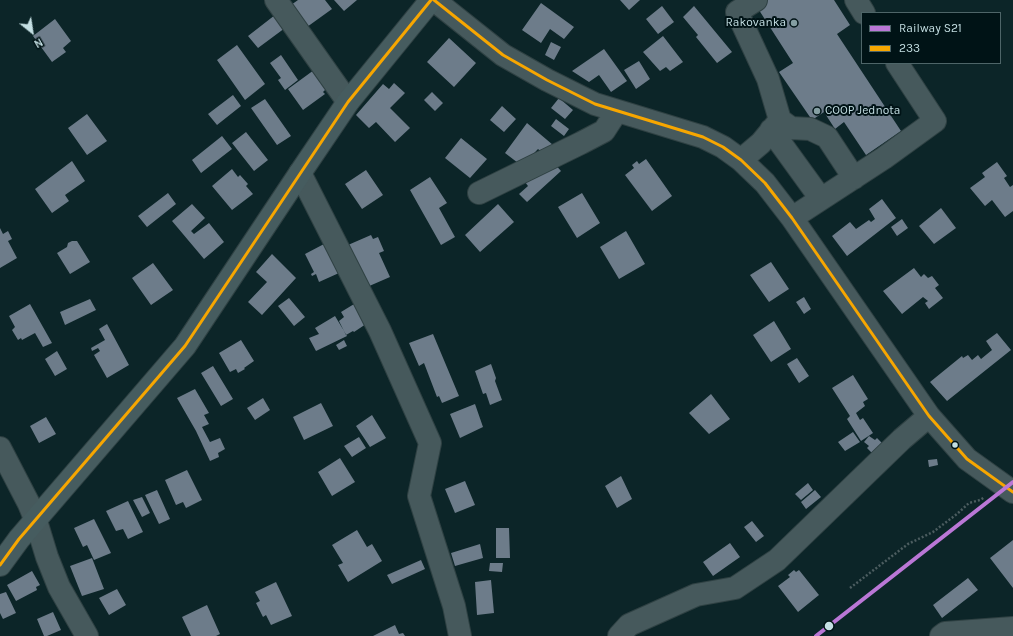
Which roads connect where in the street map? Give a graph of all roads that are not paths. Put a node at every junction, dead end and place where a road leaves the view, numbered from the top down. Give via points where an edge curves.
1 (276, 0) edge
2 (432, 0) edge
3 (756, 0) edge
4 (856, 0) edge
5 (733, 6) edge
6 (863, 12) edge
7 (898, 64) edge
8 (348, 102) junction
9 (617, 111) junction
10 (776, 125) junction
11 (741, 160) junction
12 (300, 173) junction
13 (854, 178) junction
14 (479, 193) dead end
15 (821, 200) junction
16 (792, 218) junction
17 (929, 416) junction
18 (0, 448) edge
19 (1007, 488) edge
20 (36, 521) junction
21 (0, 565) edge
22 (1013, 628) edge
23 (87, 636) edge
24 (460, 636) edge
25 (619, 636) edge
26 (941, 636) edge

1 - 8 street
2 - 8 main road
2 - 9 street via 503,54 578,96
3 - 5 street
4 - 6 street
5 - 10 street via 768,79
7 - 13 street via 935,121
8 - 12 main road
9 - 11 street via 703,137
9 - 14 street via 604,131
10 - 11 street via 761,143
10 - 13 street via 810,129 827,137
10 - 15 street
11 - 16 street via 765,183
12 - 20 main road via 185,346
12 - 24 street via 380,331 430,443 419,496 454,606
13 - 15 street
15 - 16 street
16 - 17 street
17 - 19 street via 967,459
17 - 25 street via 777,560 735,588 696,595 630,625
18 - 20 street
20 - 21 main road
20 - 23 street via 59,587
22 - 26 street via 945,633

